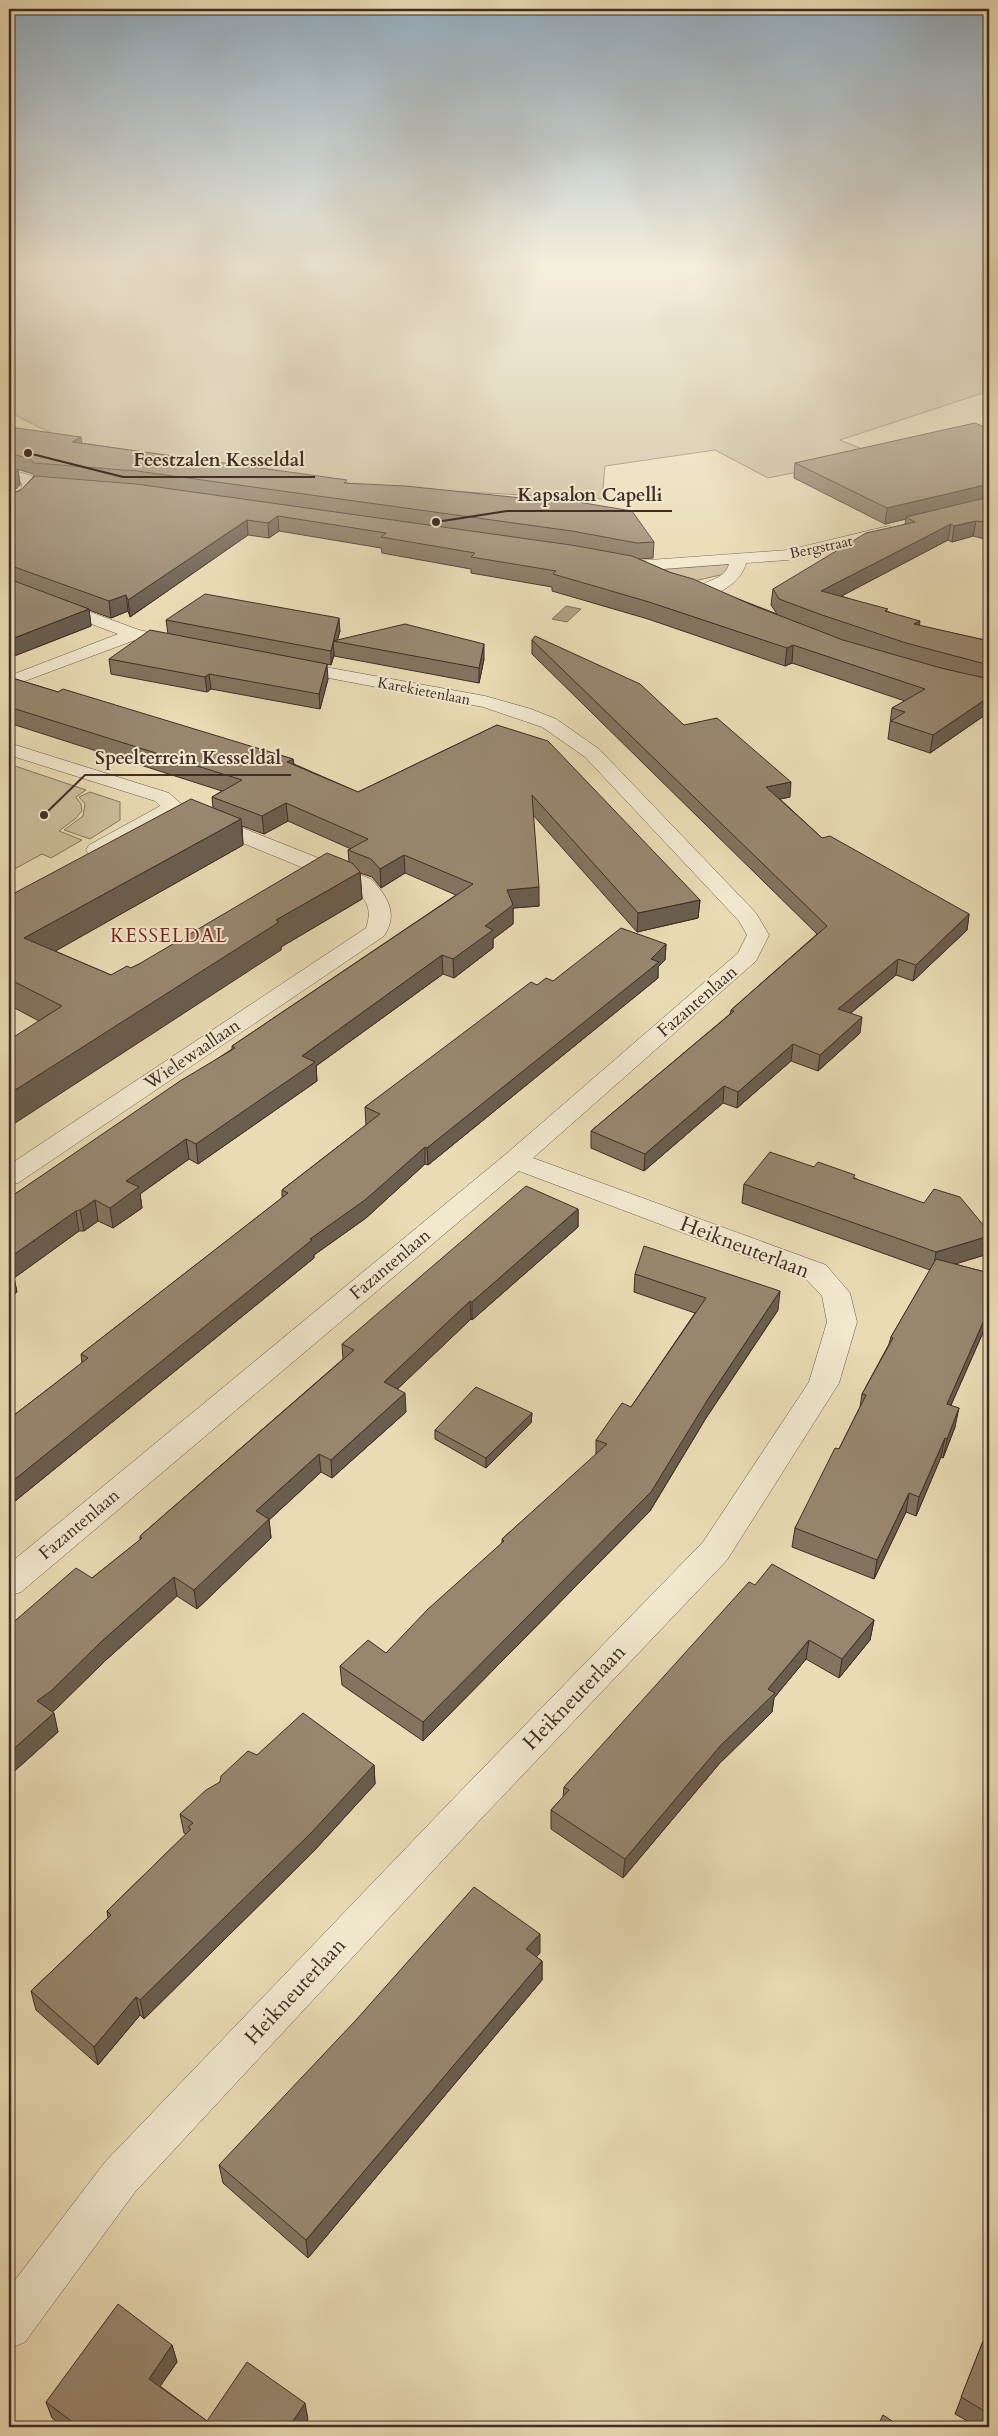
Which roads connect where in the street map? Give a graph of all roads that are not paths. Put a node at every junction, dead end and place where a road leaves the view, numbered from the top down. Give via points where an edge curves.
1 (9, 473) edge
2 (30, 485) junction
3 (48, 486) edge
4 (9, 505) edge
5 (905, 527) edge
6 (738, 560) junction
7 (9, 587) edge
8 (703, 590) junction
9 (723, 599) edge
10 (134, 634) junction
11 (200, 647) edge
12 (276, 662) edge
13 (9, 682) edge
14 (9, 749) edge
15 (173, 806) junction
16 (77, 861) edge
17 (758, 935) joint
18 (515, 1160) junction
19 (9, 1176) edge
20 (9, 1583) edge
21 (9, 2326) edge

1 - 2 street via 27,479
2 - 3 street
2 - 4 street via 28,491
5 - 6 street, Bergstraat via 813,550
6 - 8 street via 738,569 725,583
6 - 8 street, Bergstraat via 628,564
7 - 10 street
8 - 9 street
10 - 11 street
10 - 13 street
12 - 17 street, Karekietenlaan via 485,702 549,723 592,753 748,918
14 - 15 street via 162,797
15 - 16 street
15 - 19 street, Wielewaallaan via 363,884 378,899 382,910 376,931
17 - 18 street, Fazantenlaan via 748,956
18 - 20 street, Fazantenlaan
18 - 21 street, Heikneuterlaan via 816,1272 836,1293 842,1322 824,1383 715,1551 120,2177

